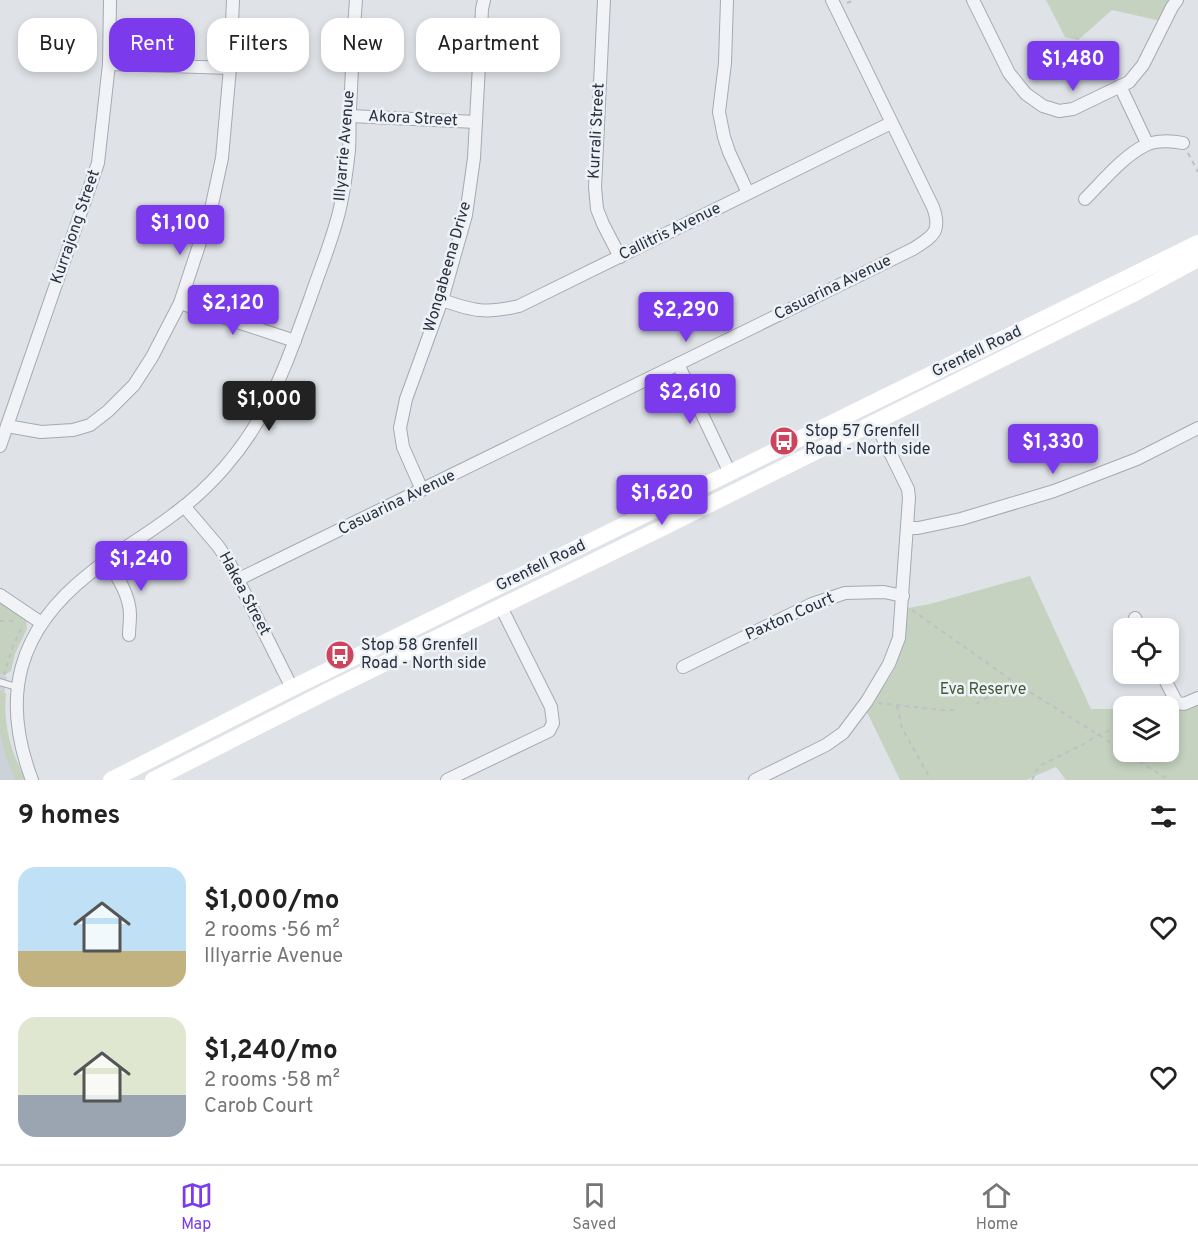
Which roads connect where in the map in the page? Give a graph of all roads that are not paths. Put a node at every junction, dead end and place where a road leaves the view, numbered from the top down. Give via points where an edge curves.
1 (110, 0) edge
2 (232, 0) edge
3 (356, 0) edge
4 (484, 0) edge
5 (604, 0) edge
6 (728, 0) edge
7 (832, 0) edge
8 (973, 0) edge
9 (1177, 0) edge
10 (110, 18) edge
11 (231, 18) edge
12 (109, 64) edge
13 (230, 72) edge
14 (1120, 86) junction
15 (350, 116) junction
16 (476, 122) junction
17 (891, 123) junction
18 (1147, 143) junction
19 (1183, 143) road end
20 (748, 193) junction
21 (1086, 199) dead end
22 (1198, 243) edge
23 (620, 256) junction
24 (1198, 259) edge
25 (442, 300) junction
26 (180, 303) junction
27 (295, 341) junction
28 (678, 364) junction
29 (867, 406) junction
30 (874, 422) junction
31 (7, 426) junction
32 (1198, 428) edge
33 (0, 446) edge
34 (730, 473) junction
35 (422, 490) junction
36 (738, 490) junction
37 (184, 506) junction
38 (908, 528) junction
39 (107, 561) junction
40 (239, 579) junction
41 (493, 590) junction
42 (0, 595) edge
43 (903, 599) junction
44 (501, 607) junction
45 (40, 622) junction
46 (129, 635) dead end
47 (683, 667) dead end
48 (5, 684) edge
49 (1167, 684) edge
50 (292, 688) junction
51 (1198, 698) edge
52 (32, 780) edge
53 (111, 780) edge
54 (153, 780) edge
55 (447, 780) edge
56 (755, 780) edge

1 - 10 street, Kurrajong Street
2 - 11 street
3 - 15 street, Illyarrie Avenue
4 - 16 street, Wongabeena Drive
5 - 23 street, Kurrali Street via 595,187 597,209
6 - 20 street via 719,112 729,152
7 - 17 street, Casuarina Avenue
8 - 14 street via 1010,73 1026,94 1043,106 1059,111 1073,109
9 - 14 street via 1143,65
12 - 31 street, Kurrajong Street via 98,162
13 - 26 street via 222,158 212,209
14 - 18 street
15 - 16 street, Akora Street
15 - 27 street, Illyarrie Avenue via 340,207
16 - 25 street, Wongabeena Drive via 466,215
17 - 20 street, Callitris Avenue
17 - 28 street, Casuarina Avenue via 933,207 938,220 935,232 913,249
18 - 19 street
18 - 21 street via 1124,160
20 - 23 street, Callitris Avenue
22 - 29 main road, Grenfell Road
23 - 25 street, Callitris Avenue via 519,306 498,311 469,309
24 - 30 main road, Grenfell Road
25 - 35 street, Wongabeena Drive via 406,399 400,428 403,447
26 - 27 street
26 - 31 street via 134,385 90,425 41,432
27 - 37 street, Illyarrie Avenue via 255,426 225,466
28 - 34 street
28 - 35 street, Casuarina Avenue
29 - 30 main road
29 - 34 main road, Grenfell Road
30 - 36 main road, Grenfell Road
30 - 38 street via 908,489
31 - 33 street, Kurrajong Street
32 - 38 street via 1137,459 1054,491 961,519
34 - 36 main road
34 - 41 main road, Grenfell Road
35 - 40 street, Casuarina Avenue
36 - 44 main road, Grenfell Road
37 - 39 street, Illyarrie Avenue
37 - 40 street, Hakea Street via 218,546
38 - 43 street
39 - 45 street, Illyarrie Avenue via 71,588
39 - 46 street via 127,597
40 - 50 street, Hakea Street
41 - 44 main road
41 - 50 main road, Grenfell Road
42 - 45 street
43 - 47 street, Paxton Court via 884,592 845,593 812,604
43 - 56 street via 896,650 850,725 826,745
44 - 54 main road, Grenfell Road
44 - 55 street via 551,707 553,723 549,731
45 - 48 street, Illyarrie Avenue
48 - 52 street, Illyarrie Avenue via 15,739
49 - 51 street via 1177,703
50 - 53 main road, Grenfell Road

